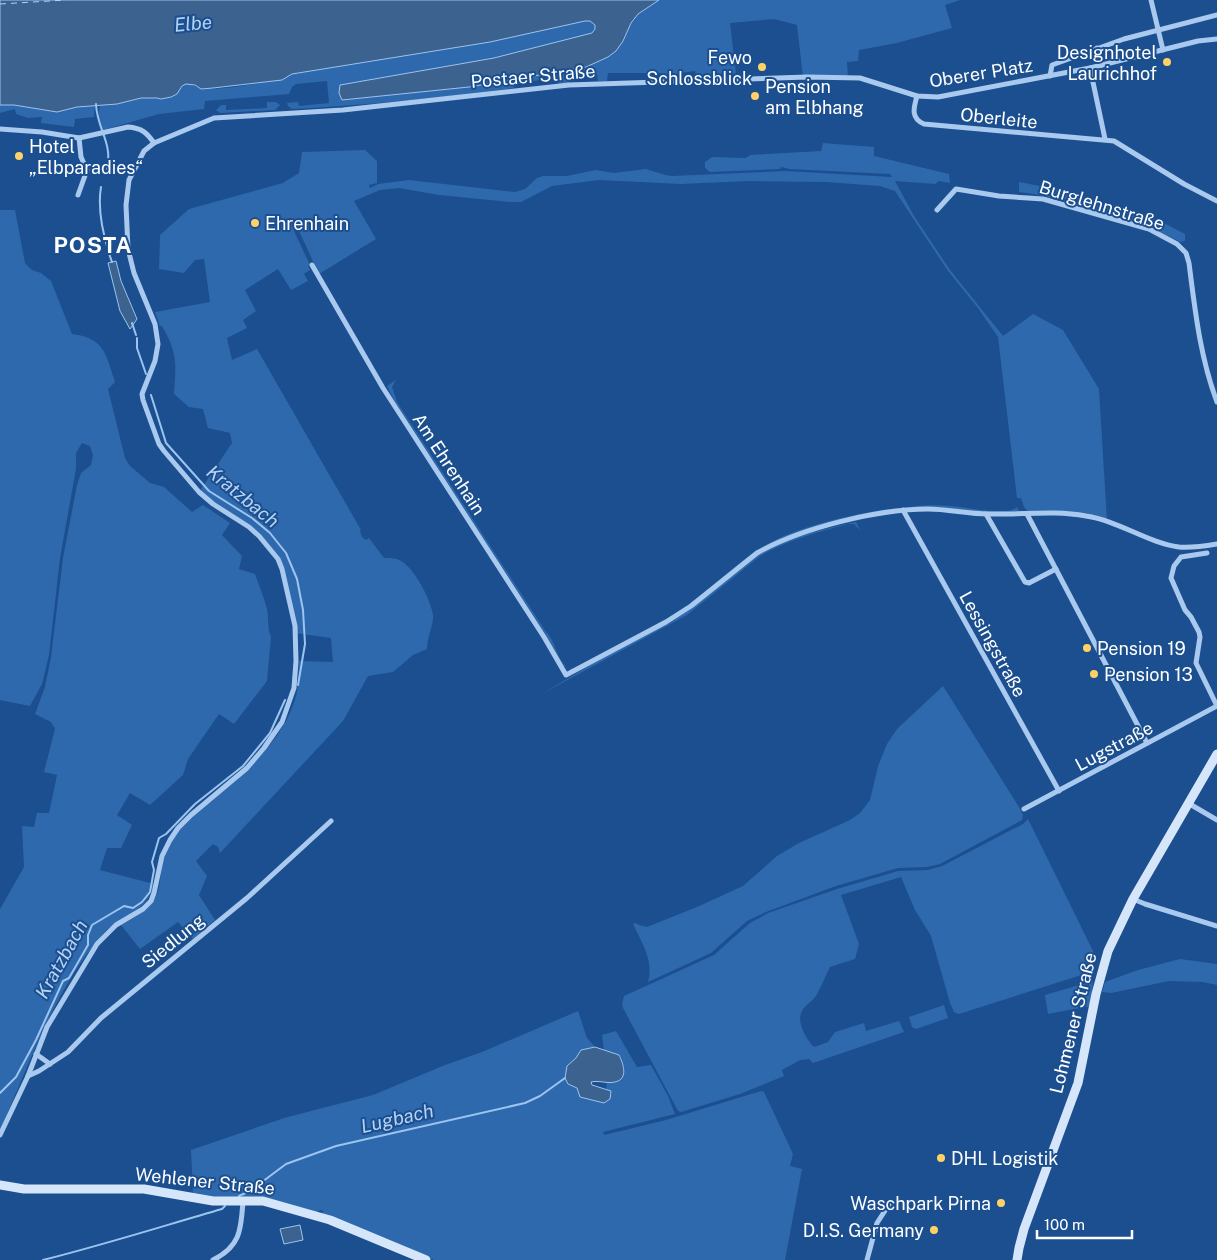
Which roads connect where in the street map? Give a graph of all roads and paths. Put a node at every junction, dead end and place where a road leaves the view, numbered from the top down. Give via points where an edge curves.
1 (1151, 0) edge
2 (1217, 15) edge
3 (1158, 30) junction
4 (1217, 39) edge
5 (1097, 48) junction
6 (1163, 50) junction
7 (1100, 66) junction
8 (1090, 68) junction
9 (1050, 76) junction
10 (917, 96) junction
11 (0, 129) edge
12 (80, 138) junction
13 (1105, 139) junction
14 (154, 144) junction
15 (78, 195) dead end
16 (1217, 200) edge
17 (937, 210) dead end
18 (312, 265) dead end
19 (1217, 402) edge
20 (903, 510) junction
21 (986, 514) junction
22 (1027, 514) junction
23 (1217, 544) edge
24 (1208, 553) dead end
25 (1056, 569) junction
26 (1217, 706) edge
27 (1147, 743) junction
28 (1217, 754) edge
29 (1058, 791) junction
30 (1188, 803) junction
31 (1024, 810) dead end
32 (1217, 820) edge
33 (331, 821) dead end
34 (1133, 899) junction
35 (1217, 926) edge
36 (36, 1054) junction
37 (50, 1064) junction
38 (28, 1076) junction
39 (0, 1135) edge
40 (0, 1185) edge
41 (243, 1200) junction
42 (890, 1202) dead end
43 (213, 1260) edge
44 (426, 1260) edge
45 (867, 1260) edge
46 (1017, 1260) edge

1 - 3 street
2 - 3 street
3 - 5 street
3 - 6 street
4 - 6 street, Oberer Platz
5 - 7 street
5 - 9 street, Oberer Platz via 1052,65
6 - 7 street, Oberer Platz
7 - 8 street, Oberer Platz
8 - 9 street, Oberer Platz
8 - 13 street
9 - 10 street, Oberer Platz via 938,97
10 - 13 street, Oberleite via 914,116 924,124
10 - 14 street, Postaer Straße via 860,78 569,85 343,110 214,118
11 - 12 street
12 - 14 street via 134,128 147,133
12 - 15 street via 86,178
13 - 16 street via 1123,145 1184,184
14 - 36 street, Postaer Straße via 144,151 132,172 126,205 128,250 155,324 158,344 155,362 142,394 164,451 199,492 249,527 278,560 295,626 294,688 282,722 256,758 178,828 162,856 151,901 116,925 97,944 54,1014
17 - 19 street, Burglehnstraße via 956,189 1043,199 1149,229 1177,244 1189,263 1200,342
18 - 20 street, Am Ehrenhain via 384,388 566,676 674,617 774,544 826,526
20 - 21 street
20 - 29 street, Lessingstraße
21 - 22 street
21 - 25 street via 1024,582 1029,583
22 - 23 street via 1088,516 1179,547
22 - 25 street
24 - 26 street, Lugstraße via 1181,558 1174,566 1171,578 1199,632 1196,663
25 - 27 street
26 - 27 street, Lugstraße
27 - 29 street, Lugstraße
28 - 30 main road, Lohmener Straße
29 - 31 street, Lugstraße
30 - 32 street
30 - 34 main road, Lohmener Straße
33 - 37 street, Siedlung via 247,898
34 - 35 street
34 - 46 main road, Lohmener Straße via 1108,951 1078,1083 1021,1238
36 - 37 street
36 - 38 street
37 - 38 street, Siedlung
38 - 39 street
40 - 41 main road, Wehlener Straße via 24,1189 144,1189 213,1201
41 - 43 street via 239,1236 234,1245
41 - 44 main road, Wehlener Straße via 263,1201 330,1220
42 - 45 street via 877,1223

